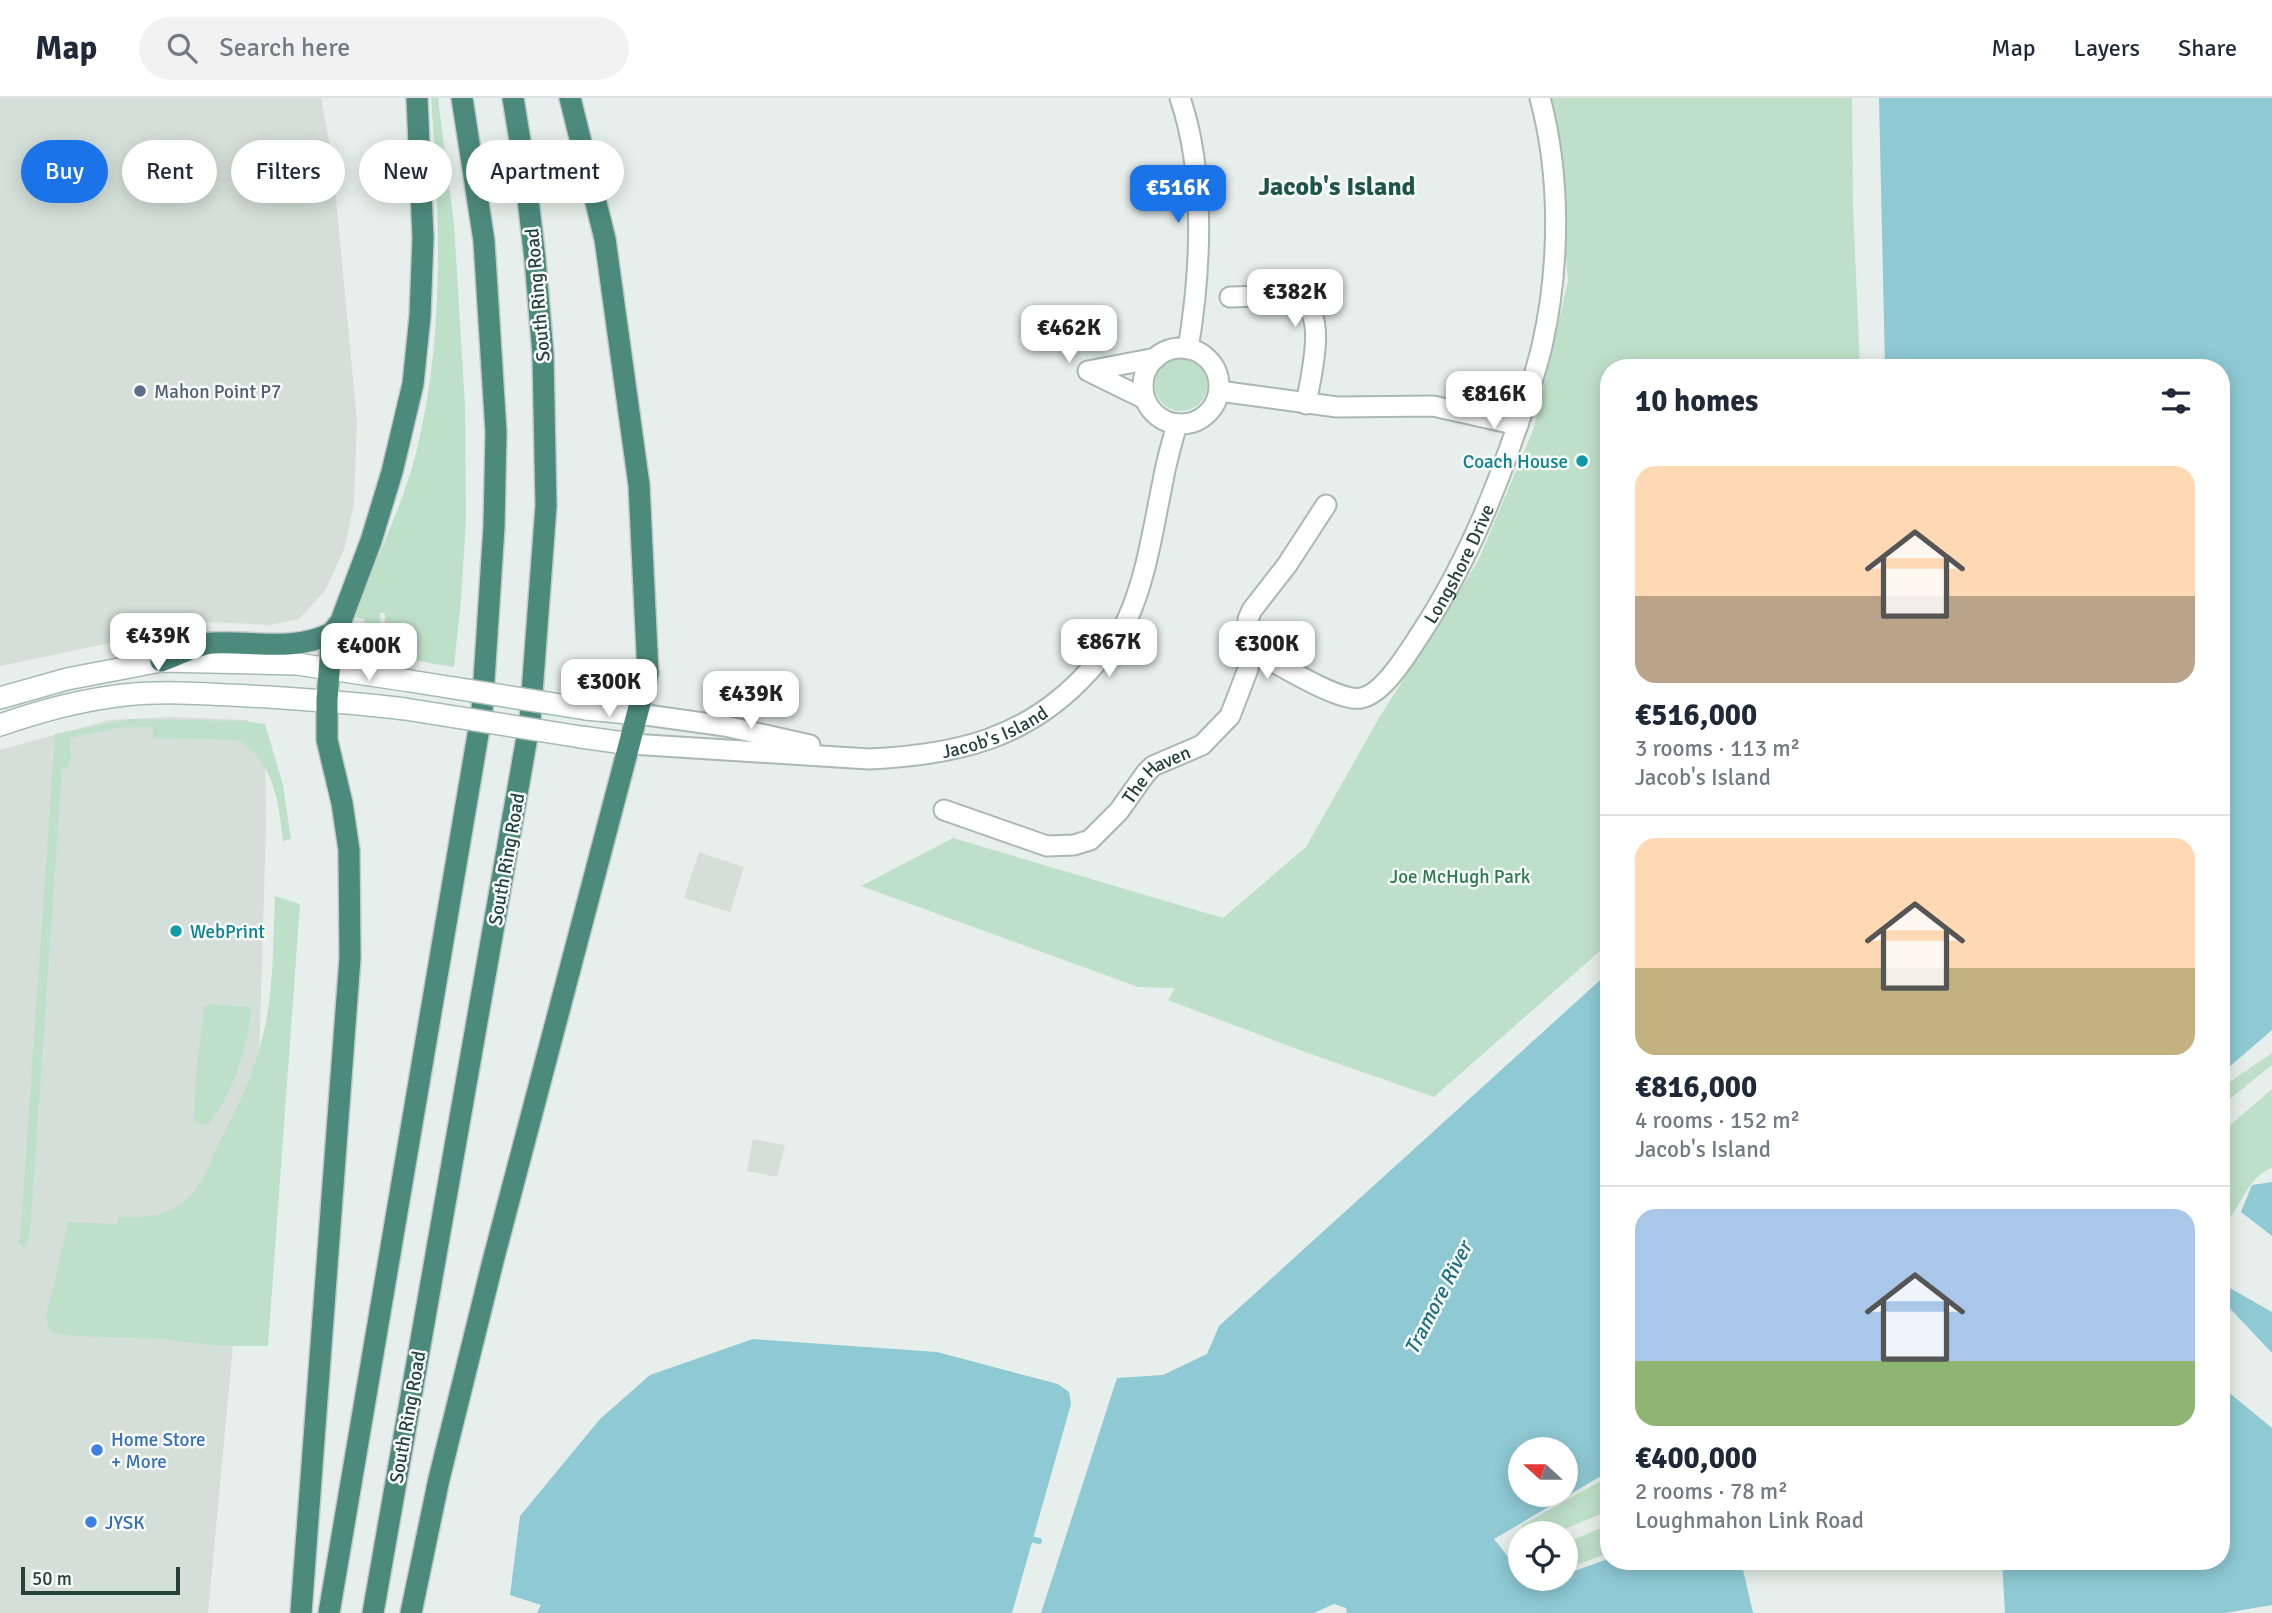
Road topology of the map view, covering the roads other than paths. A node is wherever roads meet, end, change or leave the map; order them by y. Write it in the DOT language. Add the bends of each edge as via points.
graph roads {
  1 [pos="417,98"];
  2 [pos="462,98"];
  3 [pos="513,98"];
  4 [pos="569,98"];
  5 [pos="1180,98"];
  6 [pos="1539,98"];
  7 [pos="1230,297"];
  8 [pos="1188,349"];
  9 [pos="1156,358"];
  10 [pos="1219,391"];
  11 [pos="1145,399"];
  12 [pos="1306,404"];
  13 [pos="1177,424"];
  14 [pos="1518,425"];
  15 [pos="1326,505"];
  16 [pos="332,633"];
  17 [pos="1250,649"];
  18 [pos="161,661"];
  19 [pos="329,668"];
  20 [pos="0,698"];
  21 [pos="327,700"];
  22 [pos="639,714"];
  23 [pos="0,725"];
  24 [pos="631,744"];
  25 [pos="869,759"];
  26 [pos="944,810"];
  27 [pos="439,1479"];
  28 [pos="301,1613"];
  29 [pos="329,1613"];
  30 [pos="373,1613"];
  31 [pos="399,1613"];
  32 [pos="411,1613"];
  1 -- 16 [label="highway" via="422,238 413,384 392,472 357,582"];
  2 -- 29 [label="highway" via="484,241 496,432 482,711"];
  3 -- 30 [label="highway, South Ring Road" via="531,218 543,355 546,506 530,720"];
  4 -- 22 [label="highway" via="605,239 639,485 648,673"];
  5 -- 8 [label="street" via="1192,146 1198,225 1198,280"];
  6 -- 14 [label="street, Longshore Drive" via="1554,187 1553,269 1542,346"];
  7 -- 12 [label="street" via="1292,298 1310,309 1316,333"];
  8 -- 9 [label="street"];
  8 -- 10 [label="street" via="1208,360"];
  9 -- 11 [label="street" via="1144,377"];
  9 -- 11 [label="street" via="1088,371"];
  10 -- 12 [label="street"];
  10 -- 13 [label="street" via="1210,411 1191,423"];
  11 -- 13 [label="street" via="1159,417"];
  12 -- 14 [label="street" via="1353,408 1433,405"];
  13 -- 25 [label="street, Jacob's Island" via="1138,591 1117,636 1080,681 1037,716 985,741 927,755"];
  14 -- 17 [label="street, Longshore Drive" via="1459,570 1429,620 1374,692 1361,698 1334,693"];
  15 -- 17 [label="street, The Haven" via="1252,610 1247,629"];
  16 -- 18 [label="highway" via="295,645 210,643"];
  16 -- 19 [label="highway"];
  17 -- 26 [label="street, The Haven" via="1230,716 1202,745 1153,766 1090,840 1047,846"];
  18 -- 19 [label="main road"];
  18 -- 20 [label="main road" via="67,679"];
  19 -- 21 [label="highway"];
  19 -- 22 [label="main road, bridge"];
  21 -- 23 [label="main road" via="123,695 67,705"];
  21 -- 24 [label="main road, bridge"];
  21 -- 28 [label="highway" via="327,740 349,850 350,958"];
  22 -- 24 [label="highway"];
  22 -- 25 [label="street, Jacob's Island" via="725,726"];
  24 -- 25 [label="street, Jacob's Island"];
  24 -- 27 [label="highway"];
  27 -- 31 [label="highway"];
  27 -- 32 [label="highway"];
}
